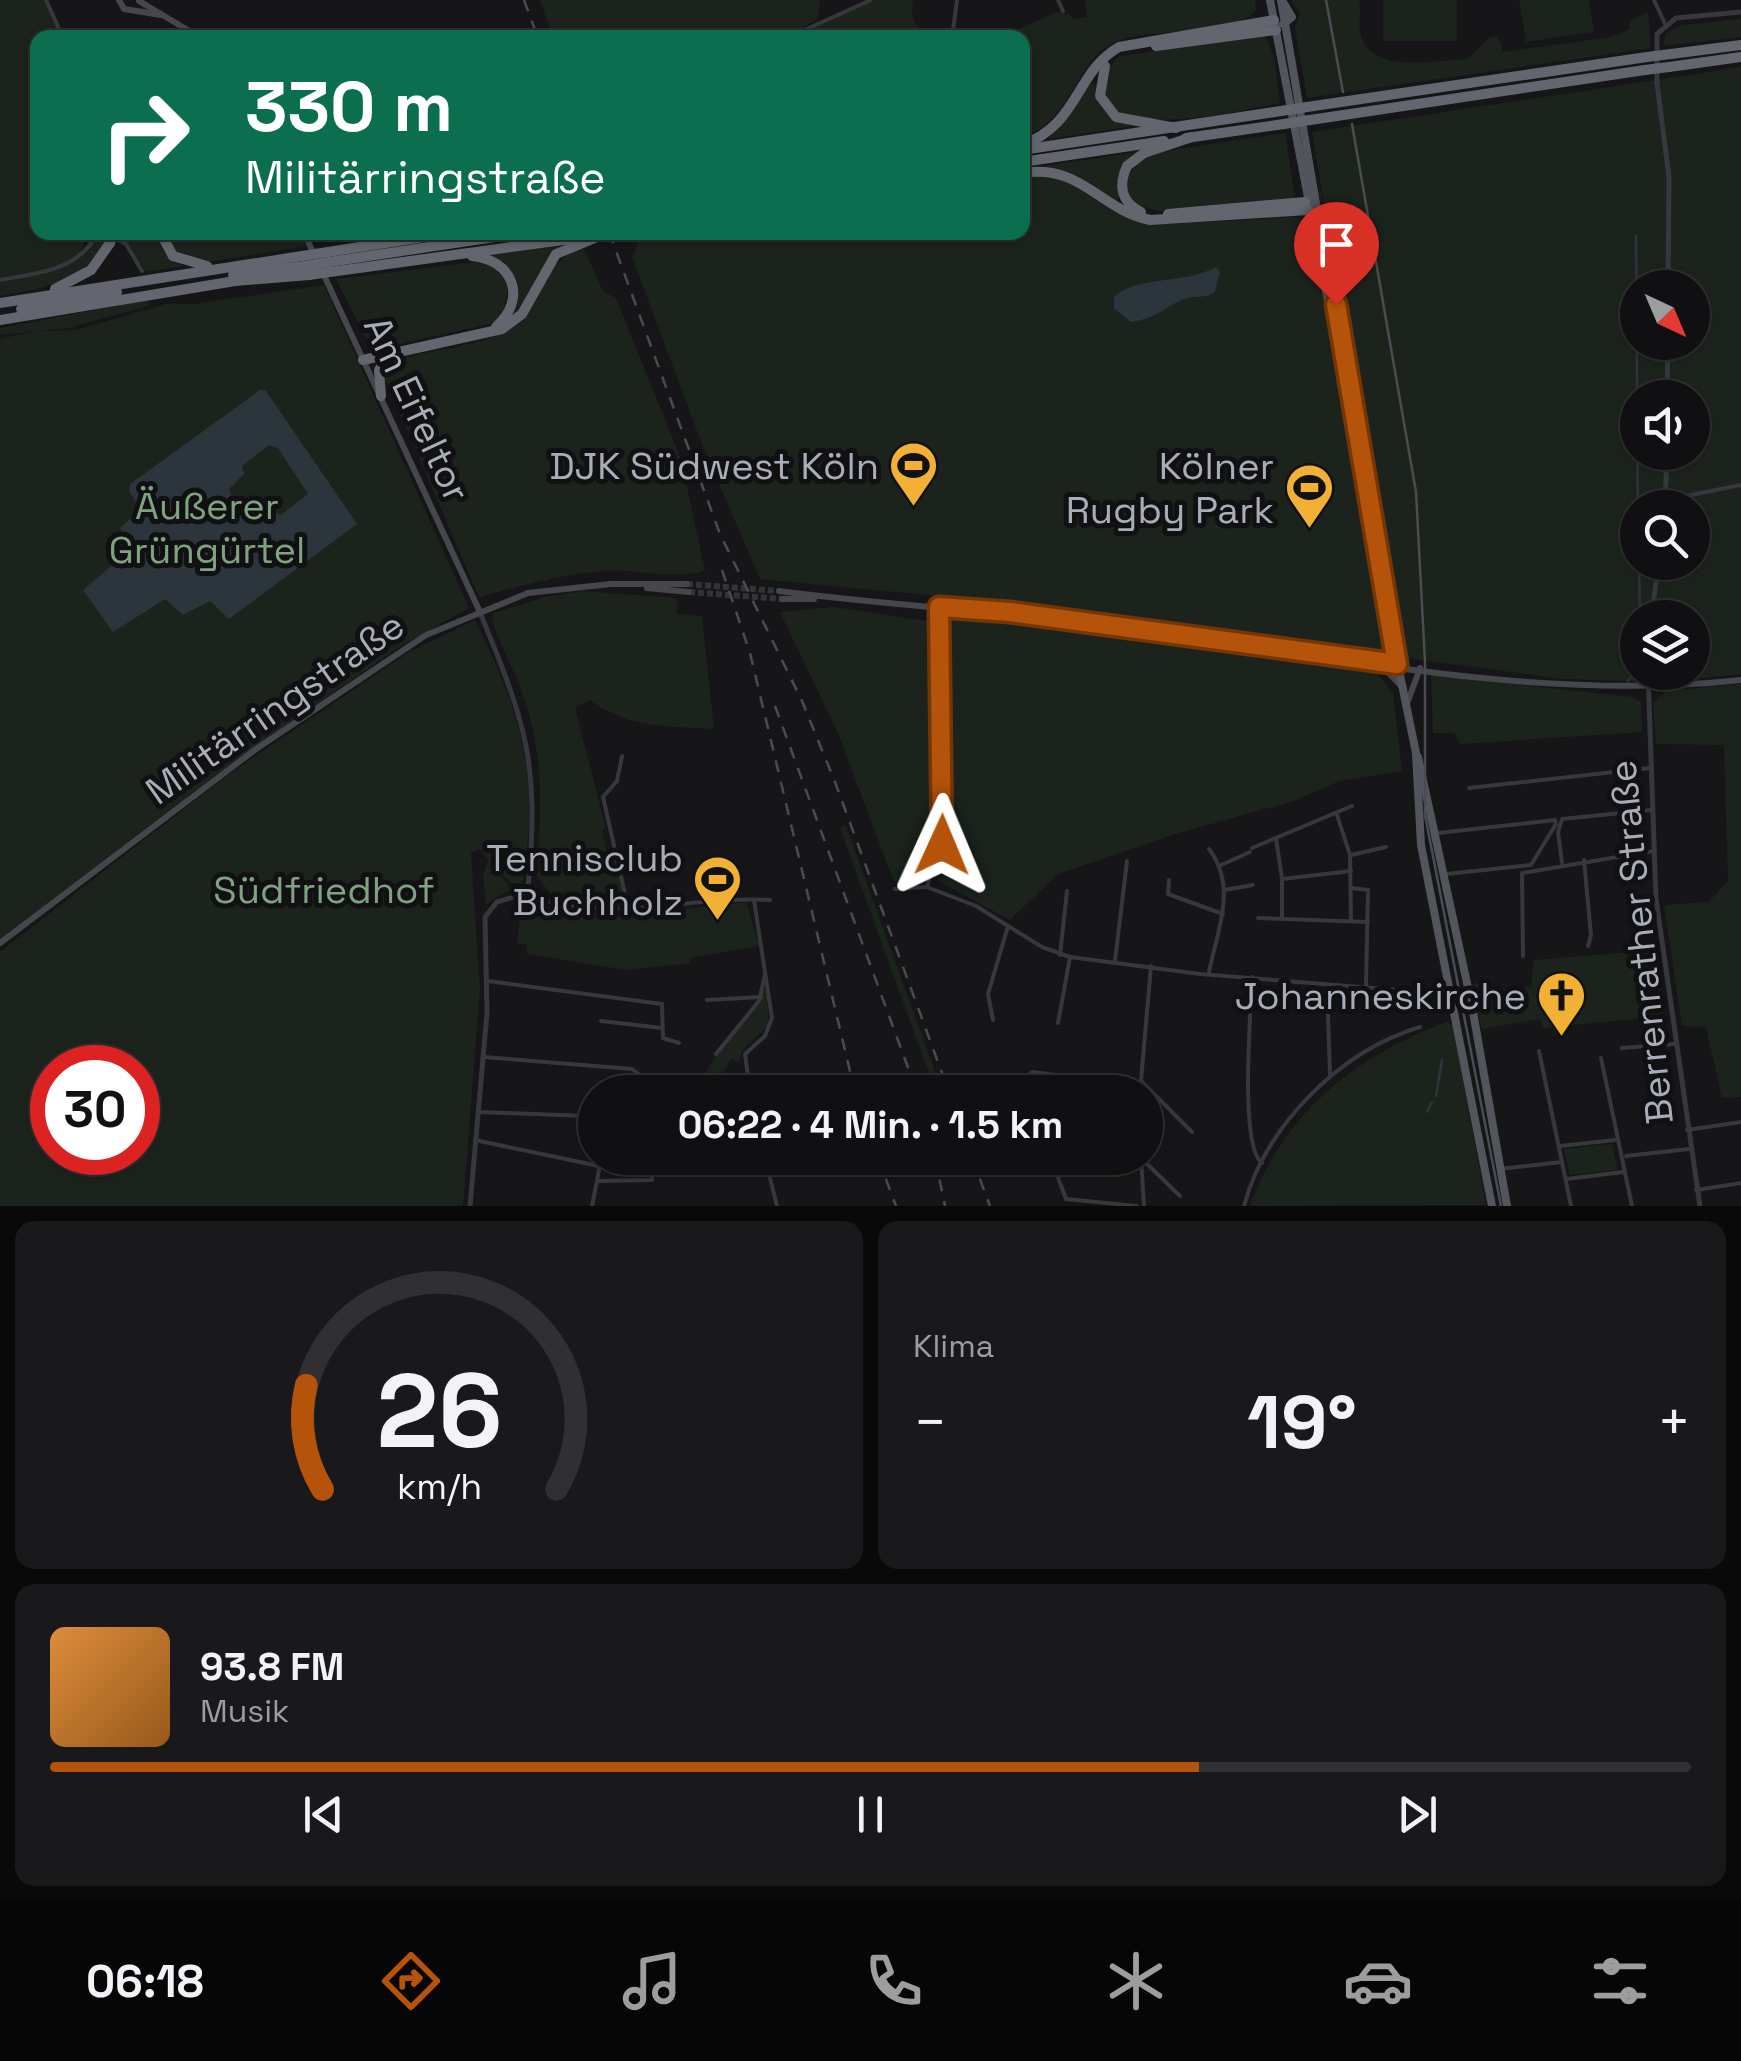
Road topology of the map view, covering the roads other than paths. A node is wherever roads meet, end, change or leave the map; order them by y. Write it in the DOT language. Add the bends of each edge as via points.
graph roads {
  1 [pos="46,0"];
  2 [pos="118,0"];
  3 [pos="870,0"];
  4 [pos="957,0"];
  5 [pos="1058,0"];
  6 [pos="1281,0"];
  7 [pos="1654,0"];
  8 [pos="137,3"];
  9 [pos="1063,11"];
  10 [pos="1741,12"];
  11 [pos="1276,18"];
  12 [pos="1664,24"];
  13 [pos="59,30"];
  14 [pos="189,30"];
  15 [pos="804,30"];
  16 [pos="953,30"];
  17 [pos="1741,44"];
  18 [pos="1741,57"];
  19 [pos="1176,128"];
  20 [pos="1192,137"];
  21 [pos="1030,142"];
  22 [pos="1030,146"];
  23 [pos="1030,161"];
  24 [pos="1030,172"];
  25 [pos="1311,204"];
  26 [pos="95,240"];
  27 [pos="111,240"];
  28 [pos="117,240"];
  29 [pos="163,240"];
  30 [pos="308,240"];
  31 [pos="422,240"];
  32 [pos="475,240"];
  33 [pos="564,240"];
  34 [pos="592,240"];
  35 [pos="456,255"];
  36 [pos="329,262"];
  37 [pos="305,265"];
  38 [pos="223,268"];
  39 [pos="1668,270"];
  40 [pos="142,271"];
  41 [pos="0,280"];
  42 [pos="40,295"];
  43 [pos="0,303"];
  44 [pos="0,316"];
  45 [pos="490,332"];
  46 [pos="399,351"];
  47 [pos="386,360"];
  48 [pos="365,364"];
  49 [pos="381,396"];
  50 [pos="1741,486"];
  51 [pos="1710,493"];
  52 [pos="1377,556"];
  53 [pos="688,588"];
  54 [pos="780,595"];
  55 [pos="939,607"];
  56 [pos="479,610"];
  57 [pos="1393,645"];
  58 [pos="1378,662"];
  59 [pos="1397,664"];
  60 [pos="1420,668"];
  61 [pos="1741,680"];
  62 [pos="1710,682"];
  63 [pos="1620,686"];
  64 [pos="1405,690"];
  65 [pos="1647,690"];
  66 [pos="1408,702"];
  67 [pos="1416,753"];
  68 [pos="622,756"];
  69 [pos="1650,768"];
  70 [pos="1469,788"];
  71 [pos="1352,806"];
  72 [pos="1651,810"];
  73 [pos="1337,815"];
  74 [pos="1435,834"];
  75 [pos="1276,838"];
  76 [pos="1421,844"];
  77 [pos="1386,847"];
  78 [pos="1210,849"];
  79 [pos="1438,850"];
  80 [pos="1653,851"];
  81 [pos="1350,855"];
  82 [pos="1584,860"];
  83 [pos="1126,861"];
  84 [pos="1562,863"];
  85 [pos="1219,866"];
  86 [pos="1352,871"];
  87 [pos="1442,875"];
  88 [pos="1282,879"];
  89 [pos="1169,880"];
  90 [pos="1253,885"];
  91 [pos="528,887"];
  92 [pos="928,887"];
  93 [pos="1351,888"];
  94 [pos="895,889"];
  95 [pos="1224,890"];
  96 [pos="1067,891"];
  97 [pos="520,895"];
  98 [pos="532,897"];
  99 [pos="754,899"];
  100 [pos="770,900"];
  101 [pos="629,912"];
  102 [pos="1223,914"];
  103 [pos="1258,918"];
  104 [pos="1282,919"];
  105 [pos="1351,920"];
  106 [pos="1368,922"];
  107 [pos="1008,926"];
  108 [pos="0,943"];
  109 [pos="1588,946"];
  110 [pos="1060,954"];
  111 [pos="1524,956"];
  112 [pos="1070,957"];
  113 [pos="1114,961"];
  114 [pos="1151,966"];
  115 [pos="1209,972"];
  116 [pos="766,975"];
  117 [pos="1252,976"];
  118 [pos="488,981"];
  119 [pos="1465,982"];
  120 [pos="1327,985"];
  121 [pos="1366,986"];
  122 [pos="1434,994"];
  123 [pos="1454,994"];
  124 [pos="761,997"];
  125 [pos="707,1000"];
  126 [pos="1472,1006"];
  127 [pos="1454,1008"];
  128 [pos="992,1020"];
  129 [pos="601,1021"];
  130 [pos="1058,1023"];
  131 [pos="1420,1027"];
  132 [pos="662,1028"];
  133 [pos="679,1043"];
  134 [pos="1674,1044"];
  135 [pos="1622,1048"];
  136 [pos="1539,1051"];
  137 [pos="716,1054"];
  138 [pos="484,1057"];
  139 [pos="1601,1058"];
  140 [pos="640,1075"];
  141 [pos="748,1075"];
  142 [pos="1142,1075"];
  143 [pos="1330,1076"];
  144 [pos="1163,1106"];
  145 [pos="478,1112"];
  146 [pos="578,1116"];
  147 [pos="1741,1122"];
  148 [pos="1687,1130"];
  149 [pos="1192,1132"];
  150 [pos="475,1140"];
  151 [pos="1615,1140"];
  152 [pos="1560,1146"];
  153 [pos="1689,1149"];
  154 [pos="1626,1156"];
  155 [pos="578,1161"];
  156 [pos="1562,1162"];
  157 [pos="1262,1163"];
  158 [pos="1500,1168"];
  159 [pos="1624,1172"];
  160 [pos="598,1175"];
  161 [pos="652,1175"];
  162 [pos="769,1175"];
  163 [pos="1058,1175"];
  164 [pos="1139,1175"];
  165 [pos="1158,1175"];
  166 [pos="1566,1179"];
  167 [pos="597,1181"];
  168 [pos="1741,1184"];
  169 [pos="1696,1190"];
  170 [pos="1180,1196"];
  171 [pos="470,1206"];
  172 [pos="592,1206"];
  173 [pos="777,1206"];
  174 [pos="1140,1206"];
  175 [pos="1244,1206"];
  176 [pos="1492,1206"];
  177 [pos="1506,1206"];
  178 [pos="1571,1206"];
  179 [pos="1632,1206"];
  180 [pos="1700,1206"];
  1 -- 13 [label="street"];
  2 -- 8 [label="main road" via="124,9"];
  3 -- 15 [label="street"];
  4 -- 16 [label="street"];
  5 -- 9 [label="street"];
  6 -- 11 [label="main road" via="1292,12"];
  7 -- 12 [label="street"];
  8 -- 14 [label="main road"];
  10 -- 12 [label="street"];
  11 -- 19 [label="highway" via="1110,60 1099,83 1106,107 1127,122"];
  11 -- 21 [label="highway" via="1119,48 1100,64 1060,124"];
  11 -- 25 [label="main road"];
  11 -- 25 [label="main road" via="1286,38"];
  12 -- 39 [label="street" via="1656,43 1669,178"];
  17 -- 19 [label="highway, bridge"];
  18 -- 20 [label="highway, bridge"];
  19 -- 22 [label="highway"];
  20 -- 23 [label="highway"];
  20 -- 25 [label="highway" via="1127,166 1121,187 1129,205 1159,215"];
  24 -- 25 [label="highway" via="1072,176 1122,210 1150,220"];
  25 -- 52 [label="main road"];
  25 -- 52 [label="main road" via="1320,217"];
  26 -- 41 [label="street" via="71,264"];
  27 -- 42 [label="highway" via="92,270"];
  28 -- 40 [label="street"];
  29 -- 38 [label="highway" via="179,260"];
  30 -- 48 [label="main road, Am Eifeltor"];
  31 -- 36 [label="highway"];
  32 -- 36 [label="highway"];
  33 -- 35 [label="highway"];
  34 -- 45 [label="highway" via="556,254 522,314"];
  35 -- 36 [label="highway"];
  35 -- 45 [label="highway" via="489,258 512,282 513,304"];
  36 -- 37 [label="highway, bridge"];
  37 -- 38 [label="highway"];
  37 -- 44 [label="highway"];
  37 -- 44 [label="highway"];
  38 -- 42 [label="highway"];
  42 -- 43 [label="highway"];
  45 -- 46 [label="highway"];
  46 -- 47 [label="highway"];
  46 -- 48 [label="highway"];
  47 -- 48 [label="highway"];
  47 -- 49 [label="highway"];
  48 -- 49 [label="main road, Am Eifeltor"];
  49 -- 56 [label="main road, Am Eifeltor"];
  50 -- 51 [label="street"];
  52 -- 57 [label="main road"];
  53 -- 56 [label="main road, Militärringstraße" via="611,584 528,593"];
  54 -- 55 [label="main road"];
  55 -- 58 [label="main road"];
  55 -- 92 [label="street" via="944,833"];
  56 -- 91 [label="street" via="528,740 534,808"];
  56 -- 108 [label="main road, Militärringstraße" via="417,642 256,749"];
  57 -- 58 [label="main road"];
  57 -- 59 [label="main road"];
  58 -- 59 [label="main road"];
  58 -- 64 [label="main road"];
  59 -- 60 [label="main road"];
  59 -- 64 [label="main road"];
  60 -- 63 [label="main road"];
  60 -- 66 [label="main road"];
  61 -- 62 [label="main road"];
  64 -- 66 [label="main road"];
  65 -- 69 [label="street, Berrenrather Straße"];
  66 -- 67 [label="main road"];
  67 -- 74 [label="main road"];
  67 -- 76 [label="main road"];
  68 -- 101 [label="street" via="617,781 603,798"];
  69 -- 70 [label="street"];
  69 -- 72 [label="street, Berrenrather Straße"];
  71 -- 73 [label="street"];
  72 -- 80 [label="street, Berrenrather Straße"];
  72 -- 84 [label="street" via="1562,819"];
  73 -- 75 [label="street"];
  73 -- 81 [label="street"];
  74 -- 79 [label="main road"];
  74 -- 87 [label="street" via="1555,820 1535,862"];
  75 -- 85 [label="street"];
  75 -- 88 [label="street"];
  76 -- 79 [label="main road" via="1429,838"];
  76 -- 123 [label="main road"];
  77 -- 81 [label="street"];
  78 -- 85 [label="street"];
  79 -- 87 [label="main road"];
  80 -- 82 [label="street"];
  80 -- 134 [label="street, Berrenrather Straße"];
  81 -- 86 [label="street"];
  82 -- 84 [label="street"];
  82 -- 109 [label="street"];
  83 -- 113 [label="street"];
  84 -- 111 [label="street" via="1522,873"];
  85 -- 95 [label="street"];
  86 -- 88 [label="street"];
  86 -- 93 [label="street"];
  87 -- 119 [label="main road"];
  88 -- 104 [label="street"];
  89 -- 102 [label="street" via="1168,894"];
  90 -- 95 [label="street"];
  91 -- 97 [label="street"];
  91 -- 98 [label="street"];
  92 -- 94 [label="street"];
  92 -- 107 [label="street"];
  93 -- 105 [label="street"];
  93 -- 106 [label="street" via="1368,890"];
  95 -- 102 [label="street"];
  96 -- 110 [label="street"];
  97 -- 98 [label="street" via="525,901"];
  97 -- 118 [label="street" via="497,902 485,917"];
  98 -- 101 [label="street"];
  99 -- 100 [label="street"];
  99 -- 101 [label="street"];
  99 -- 116 [label="street"];
  102 -- 115 [label="street"];
  103 -- 104 [label="street"];
  104 -- 105 [label="street"];
  105 -- 106 [label="street"];
  106 -- 121 [label="street"];
  107 -- 110 [label="street"];
  107 -- 128 [label="street" via="988,994"];
  110 -- 112 [label="street"];
  112 -- 113 [label="street"];
  112 -- 130 [label="street"];
  113 -- 114 [label="street"];
  114 -- 115 [label="street"];
  114 -- 142 [label="street"];
  115 -- 117 [label="street"];
  116 -- 124 [label="street"];
  116 -- 141 [label="street" via="772,1018 765,1036 745,1054"];
  117 -- 120 [label="street"];
  117 -- 157 [label="street" via="1249,1106 1252,1152"];
  118 -- 132 [label="street" via="662,1004"];
  118 -- 138 [label="street"];
  119 -- 123 [label="main road"];
  119 -- 126 [label="main road"];
  120 -- 121 [label="street"];
  120 -- 143 [label="street"];
  121 -- 122 [label="street"];
  122 -- 123 [label="street"];
  122 -- 127 [label="street"];
  123 -- 126 [label="main road"];
  123 -- 127 [label="main road"];
  124 -- 125 [label="street"];
  124 -- 137 [label="street"];
  126 -- 158 [label="main road"];
  127 -- 176 [label="main road"];
  129 -- 132 [label="street"];
  131 -- 143 [label="street"];
  132 -- 133 [label="street" via="667,1041"];
  134 -- 135 [label="street"];
  134 -- 148 [label="street, Berrenrather Straße"];
  136 -- 152 [label="street"];
  138 -- 140 [label="street" via="632,1069"];
  138 -- 145 [label="street"];
  139 -- 151 [label="street"];
  143 -- 157 [label="street"];
  144 -- 149 [label="street"];
  145 -- 146 [label="street"];
  145 -- 150 [label="street"];
  147 -- 148 [label="street"];
  148 -- 153 [label="street, Berrenrather Straße"];
  150 -- 155 [label="street"];
  150 -- 171 [label="street"];
  151 -- 152 [label="street"];
  151 -- 159 [label="street"];
  152 -- 156 [label="street"];
  153 -- 154 [label="street"];
  153 -- 169 [label="street, Berrenrather Straße"];
  156 -- 158 [label="street"];
  156 -- 166 [label="street"];
  157 -- 175 [label="street"];
  158 -- 177 [label="main road"];
  159 -- 166 [label="street"];
  159 -- 179 [label="street"];
  160 -- 167 [label="street"];
  161 -- 167 [label="street"];
  162 -- 173 [label="street"];
  163 -- 174 [label="street" via="1066,1199"];
  164 -- 174 [label="street"];
  165 -- 170 [label="street"];
  166 -- 178 [label="street"];
  167 -- 172 [label="street"];
  168 -- 169 [label="street"];
  169 -- 180 [label="street, Berrenrather Straße"];
}
